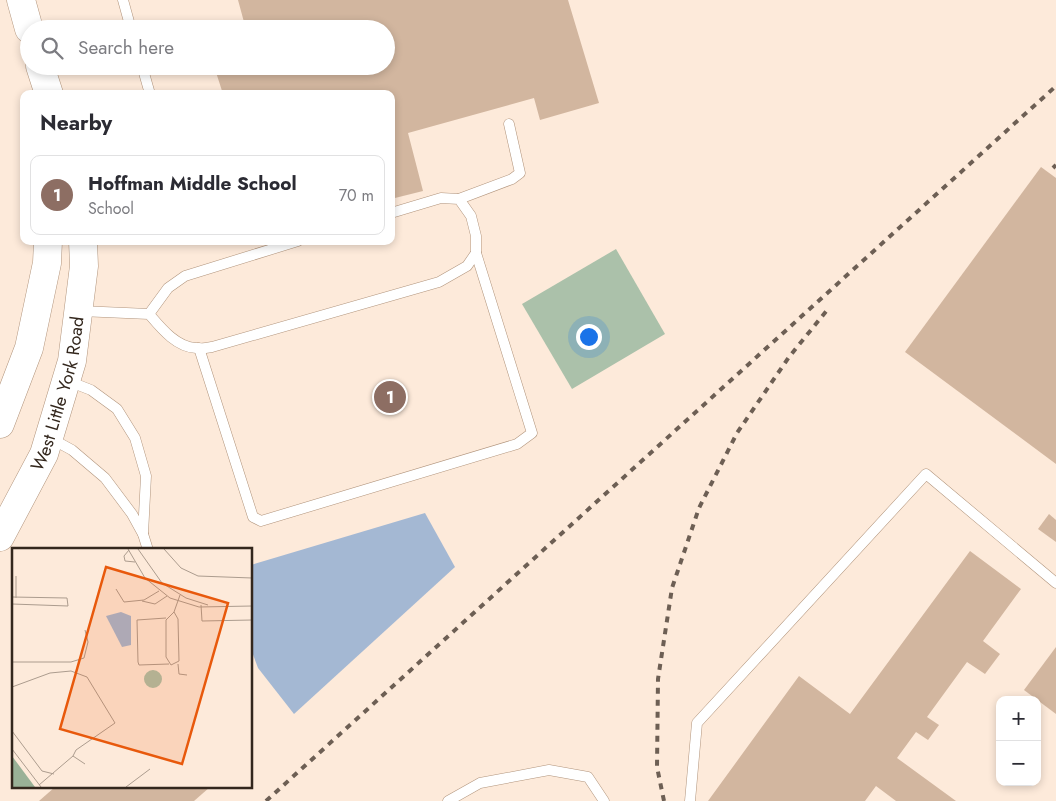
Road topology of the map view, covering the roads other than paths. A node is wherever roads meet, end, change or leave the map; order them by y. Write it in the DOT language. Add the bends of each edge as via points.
graph roads {
  1 [pos="21,0"];
  2 [pos="123,0"];
  3 [pos="27,20"];
  4 [pos="129,20"];
  5 [pos="43,75"];
  6 [pos="145,75"];
  7 [pos="47,90"];
  8 [pos="149,90"];
  9 [pos="509,124"];
  10 [pos="459,199"];
  11 [pos="395,212"];
  12 [pos="48,245"];
  13 [pos="83,245"];
  14 [pos="285,245"];
  15 [pos="476,253"];
  16 [pos="38,305"];
  17 [pos="79,311"];
  18 [pos="149,314"];
  19 [pos="199,348"];
  20 [pos="66,381"];
  21 [pos="0,424"];
  22 [pos="49,438"];
  23 [pos="143,534"];
  24 [pos="0,537"];
  25 [pos="147,548"];
  26 [pos="1056,582"];
  27 [pos="448,801"];
  28 [pos="604,801"];
  29 [pos="690,801"];
  1 -- 3 [label="street"];
  2 -- 4 [label="lane"];
  5 -- 7 [label="street"];
  6 -- 8 [label="lane"];
  9 -- 10 [label="lane" via="520,173"];
  10 -- 11 [label="lane" via="441,198"];
  10 -- 15 [label="lane" via="470,216 476,236"];
  12 -- 16 [label="street"];
  13 -- 17 [label="street, West Little York Road"];
  14 -- 18 [label="lane" via="185,276 168,288"];
  15 -- 19 [label="lane" via="467,266 439,282"];
  15 -- 19 [label="lane" via="532,433 517,444 261,521 252,517"];
  16 -- 17 [label="street"];
  16 -- 21 [label="street" via="29,348"];
  17 -- 18 [label="lane"];
  17 -- 20 [label="street, West Little York Road"];
  18 -- 19 [label="lane" via="179,343"];
  20 -- 22 [label="street, West Little York Road"];
  20 -- 23 [label="lane" via="91,390 117,409 135,438 146,476"];
  22 -- 23 [label="lane" via="72,450 105,478"];
  22 -- 24 [label="street, West Little York Road" via="44,454"];
  23 -- 25 [label="lane"];
  26 -- 29 [label="lane" via="926,474 697,723"];
  27 -- 28 [label="lane" via="480,783 549,770 588,776"];
}
